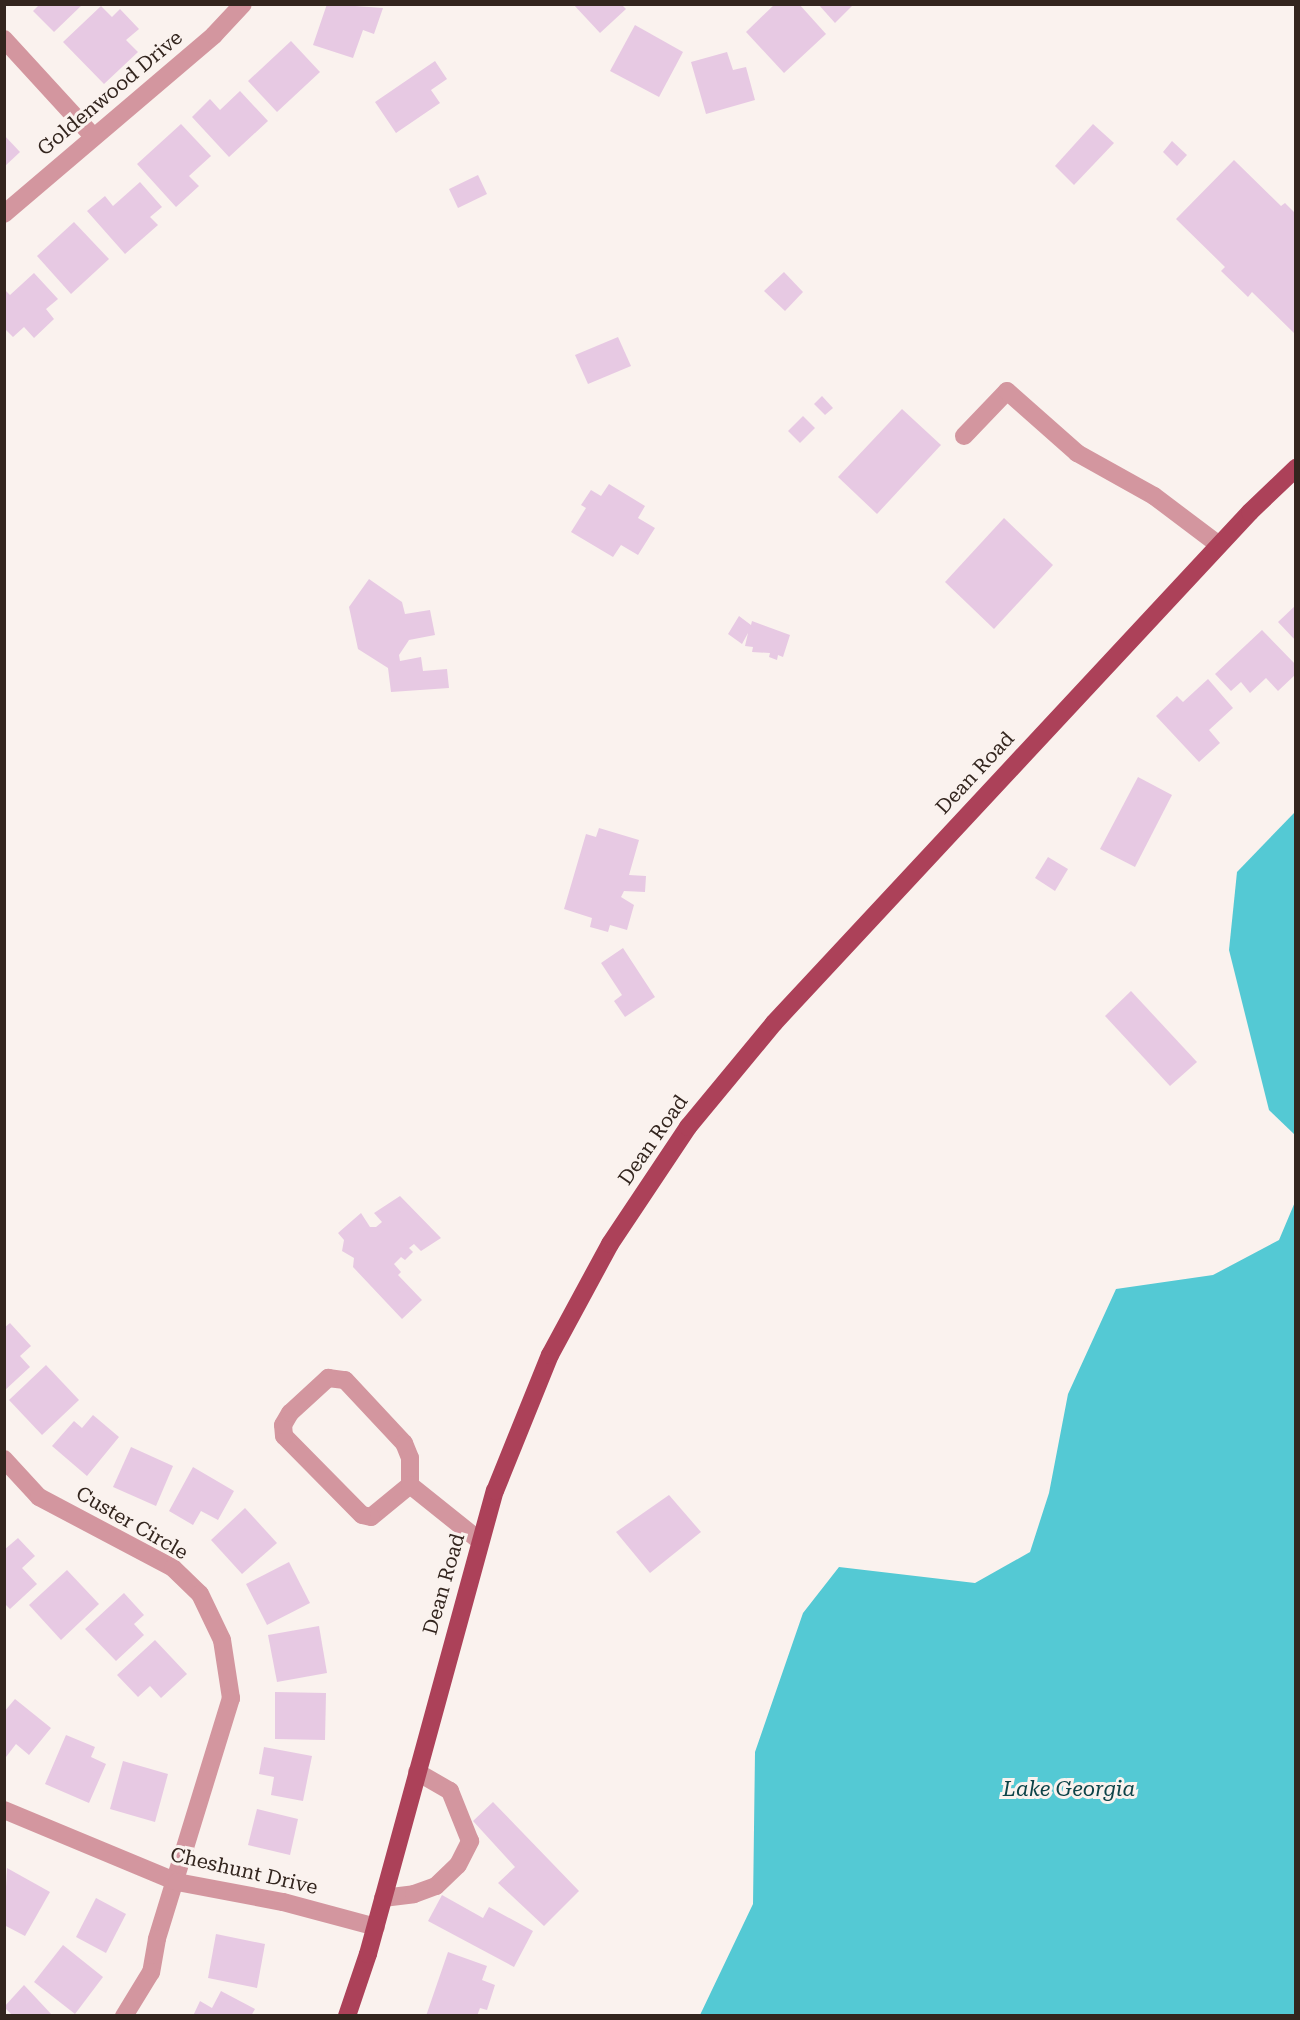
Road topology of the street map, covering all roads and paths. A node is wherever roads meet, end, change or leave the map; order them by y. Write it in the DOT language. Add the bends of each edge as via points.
graph roads {
  1 [pos="243,4"];
  2 [pos="4,39"];
  3 [pos="93,136"];
  4 [pos="4,214"];
  5 [pos="964,436"];
  6 [pos="1296,468"];
  7 [pos="1219,545"];
  8 [pos="4,1459"];
  9 [pos="410,1485"];
  10 [pos="480,1541"];
  11 [pos="417,1772"];
  12 [pos="4,1810"];
  13 [pos="177,1882"];
  14 [pos="383,1898"];
  15 [pos="376,1927"];
  16 [pos="124,2016"];
  17 [pos="347,2016"];
  1 -- 3 [label="street, Goldenwood Drive" via="214,35"];
  2 -- 3 [label="street"];
  3 -- 4 [label="street, Goldenwood Drive"];
  5 -- 7 [label="street" via="1007,392 1077,453 1154,496"];
  6 -- 7 [label="main road, Dean Road"];
  7 -- 10 [label="main road, Dean Road" via="781,1016 698,1113 642,1192 565,1326 519,1426"];
  8 -- 13 [label="street, Custer Circle" via="39,1497 173,1568 200,1594 222,1640 231,1698"];
  9 -- 9 [label="street" via="413,1472 404,1443 345,1380 328,1378 290,1413 283,1425 284,1436 362,1515 371,1517"];
  9 -- 10 [label="street"];
  10 -- 11 [label="main road, Dean Road"];
  11 -- 14 [label="main road, Dean Road"];
  11 -- 14 [label="street" via="450,1791 470,1841 458,1864 436,1886"];
  12 -- 13 [label="street, Cheshunt Drive"];
  13 -- 15 [label="street, Cheshunt Drive" via="283,1902"];
  13 -- 16 [label="street, Custer Circle" via="157,1939 151,1972"];
  14 -- 15 [label="main road, Dean Road"];
  15 -- 17 [label="main road, Dean Road"];
}
